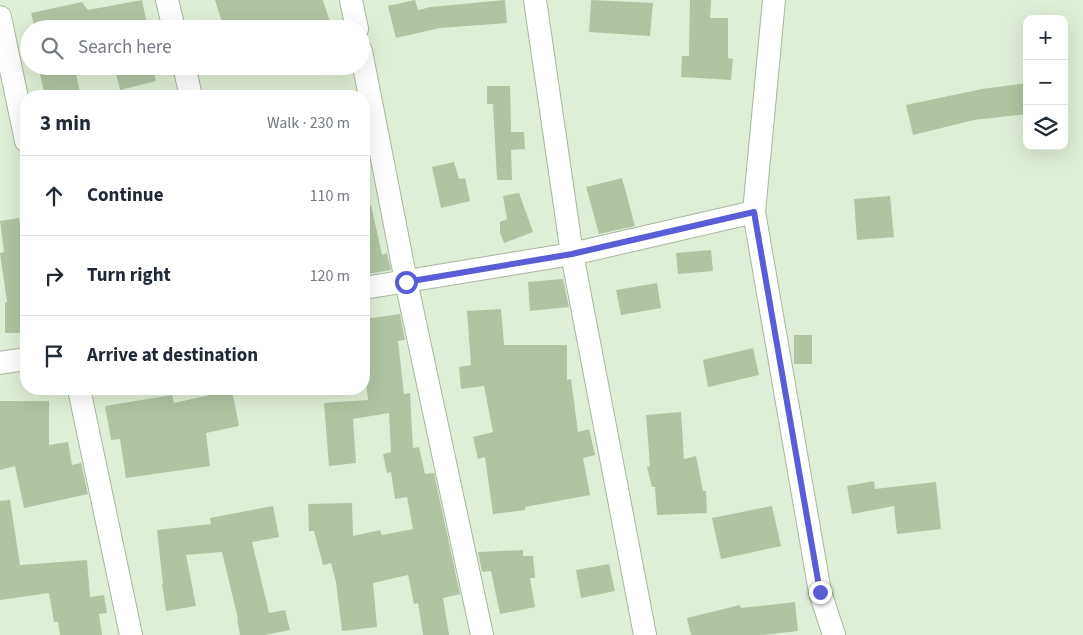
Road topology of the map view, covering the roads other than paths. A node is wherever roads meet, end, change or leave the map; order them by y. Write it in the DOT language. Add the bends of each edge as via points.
graph roads {
  1 [pos="167,0"];
  2 [pos="352,0"];
  3 [pos="535,0"];
  4 [pos="774,0"];
  5 [pos="0,17"];
  6 [pos="172,20"];
  7 [pos="355,20"];
  8 [pos="186,75"];
  9 [pos="366,75"];
  10 [pos="190,90"];
  11 [pos="369,90"];
  12 [pos="370,96"];
  13 [pos="20,112"];
  14 [pos="754,212"];
  15 [pos="572,254"];
  16 [pos="406,282"];
  17 [pos="370,287"];
  18 [pos="20,360"];
  19 [pos="0,362"];
  20 [pos="79,395"];
  21 [pos="131,635"];
  22 [pos="482,635"];
  23 [pos="645,635"];
  24 [pos="834,635"];
  1 -- 6 [label="street"];
  2 -- 7 [label="street"];
  3 -- 15 [label="street"];
  4 -- 14 [label="street"];
  5 -- 13 [label="street"];
  8 -- 10 [label="street"];
  9 -- 11 [label="street"];
  12 -- 16 [label="street"];
  14 -- 15 [label="street"];
  14 -- 24 [label="street" via="820,592"];
  15 -- 16 [label="street"];
  15 -- 23 [label="street"];
  16 -- 17 [label="street"];
  16 -- 22 [label="street"];
  18 -- 19 [label="street"];
  20 -- 21 [label="street"];
}
